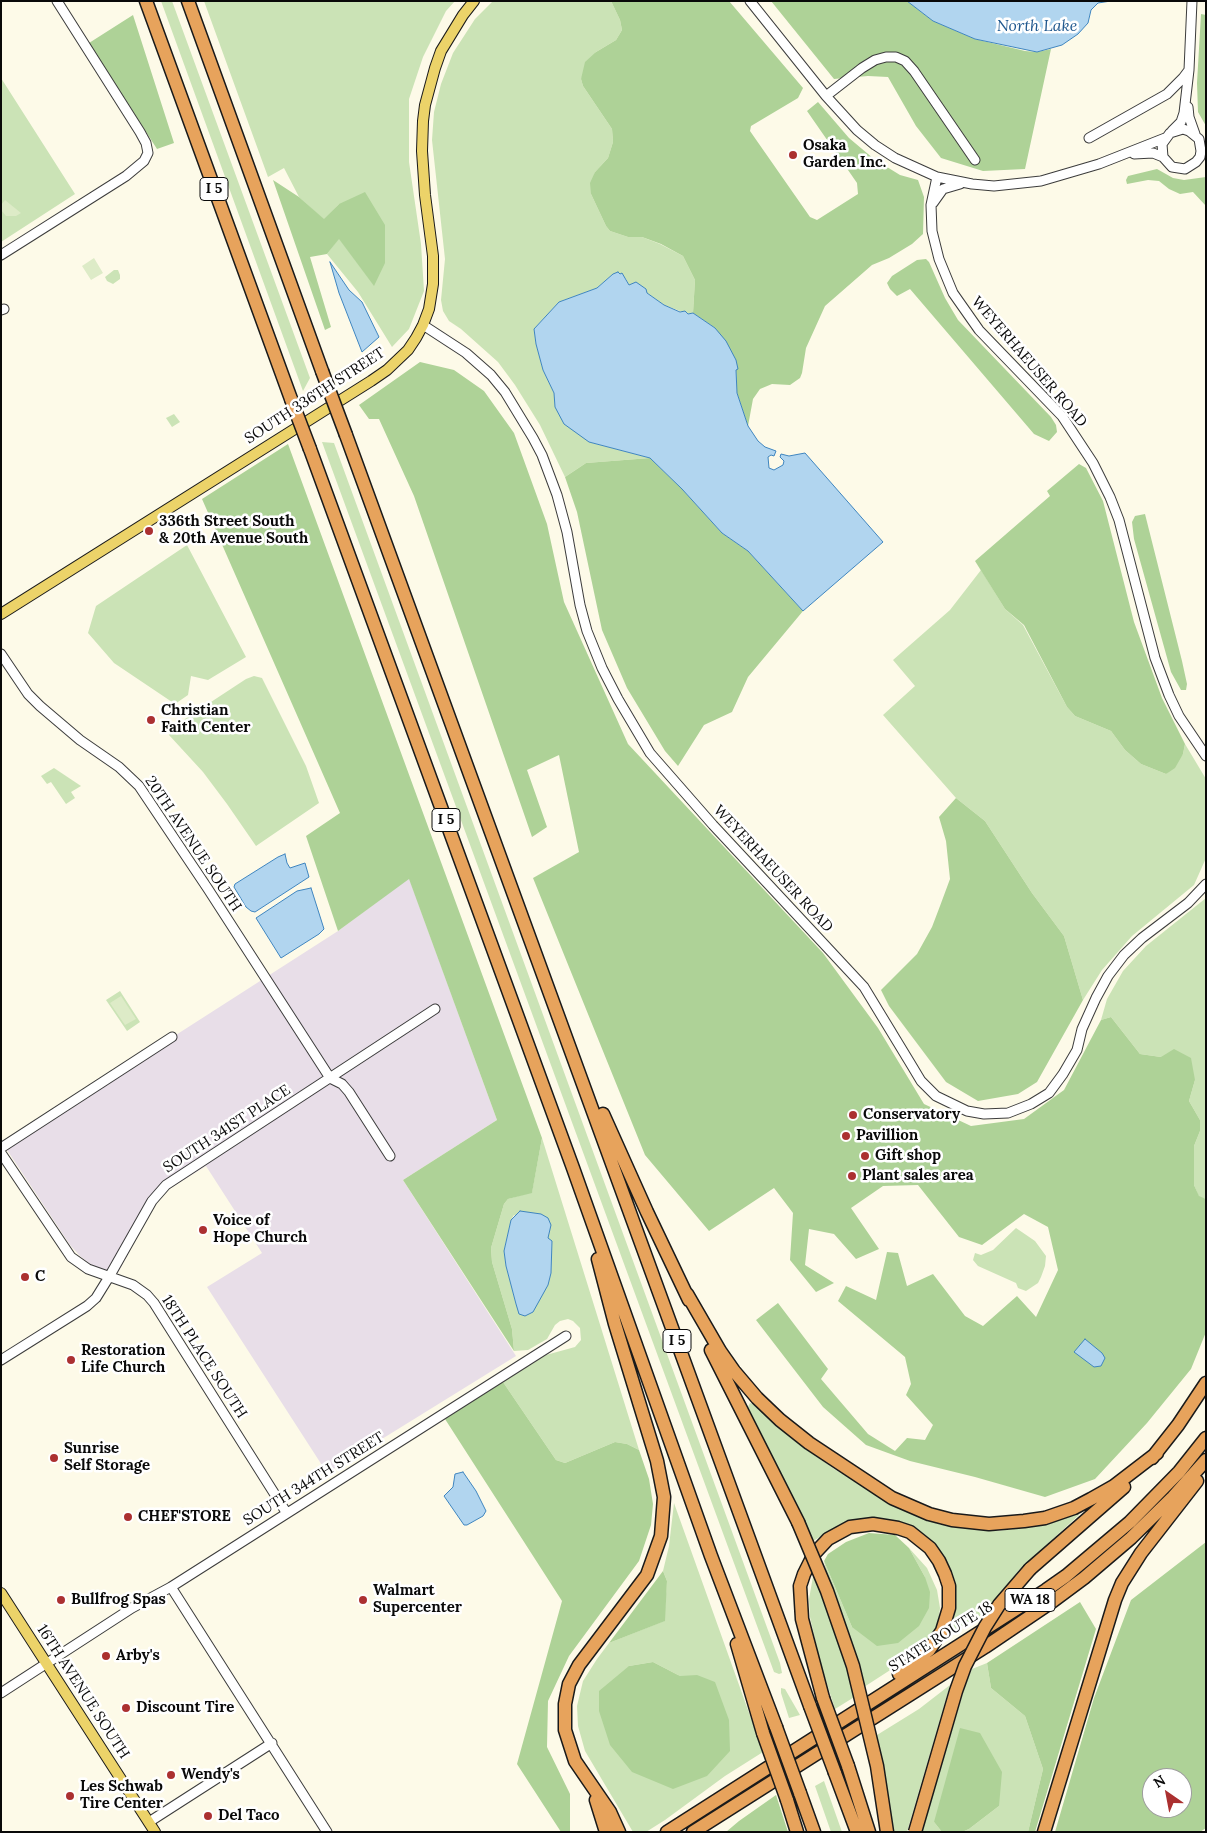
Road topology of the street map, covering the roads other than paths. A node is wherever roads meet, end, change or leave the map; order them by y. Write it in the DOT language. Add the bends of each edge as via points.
graph roads {
  1 [pos="57,1"];
  2 [pos="146,1"];
  3 [pos="188,1"];
  4 [pos="474,1"];
  5 [pos="750,1"];
  6 [pos="1192,1"];
  7 [pos="1189,70"];
  8 [pos="1187,89"];
  9 [pos="826,96"];
  10 [pos="1168,135"];
  11 [pos="1197,137"];
  12 [pos="1089,138"];
  13 [pos="1206,147"];
  14 [pos="1122,156"];
  15 [pos="1164,157"];
  16 [pos="975,160"];
  17 [pos="1206,163"];
  18 [pos="1192,166"];
  19 [pos="937,177"];
  20 [pos="967,183"];
  21 [pos="932,205"];
  22 [pos="1,255"];
  23 [pos="423,325"];
  24 [pos="1,614"];
  25 [pos="1,654"];
  26 [pos="1206,756"];
  27 [pos="1206,884"];
  28 [pos="435,1009"];
  29 [pos="557,1009"];
  30 [pos="172,1037"];
  31 [pos="330,1078"];
  32 [pos="1,1148"];
  33 [pos="1,1153"];
  34 [pos="390,1156"];
  35 [pos="573,1168"];
  36 [pos="109,1277"];
  37 [pos="687,1294"];
  38 [pos="566,1336"];
  39 [pos="1,1360"];
  40 [pos="1206,1383"];
  41 [pos="1206,1438"];
  42 [pos="1157,1453"];
  43 [pos="1206,1460"];
  44 [pos="1206,1470"];
  45 [pos="286,1512"];
  46 [pos="711,1556"];
  47 [pos="171,1586"];
  48 [pos="1,1593"];
  49 [pos="47,1664"];
  50 [pos="1,1694"];
  51 [pos="827,1728"];
  52 [pos="272,1743"];
  53 [pos="590,1783"];
  54 [pos="766,1785"];
  55 [pos="149,1822"];
  56 [pos="155,1832"];
  57 [pos="327,1832"];
  58 [pos="606,1832"];
  59 [pos="619,1832"];
  60 [pos="667,1832"];
  61 [pos="693,1832"];
  62 [pos="707,1832"];
  63 [pos="797,1832"];
  64 [pos="814,1832"];
  65 [pos="857,1832"];
  66 [pos="869,1832"];
  67 [pos="887,1832"];
  68 [pos="915,1832"];
  69 [pos="1044,1832"];
  1 -- 22 [label="street" via="140,132 148,153 144,162 126,176"];
  2 -- 35 [label="highway, I 5, bridge"];
  3 -- 29 [label="highway, I 5, bridge"];
  4 -- 23 [label="main road, SOUTH 336TH STREET" via="441,51 425,105 423,167 434,274"];
  5 -- 9 [label="street"];
  6 -- 7 [label="street"];
  7 -- 8 [label="street"];
  7 -- 12 [label="street" via="1167,94"];
  8 -- 10 [label="street" via="1183,117"];
  8 -- 11 [label="street" via="1188,117"];
  9 -- 16 [label="street" via="875,60 896,57 914,71"];
  9 -- 19 [label="street" via="875,145"];
  10 -- 11 [label="street" via="1183,129"];
  10 -- 14 [label="street"];
  10 -- 15 [label="street" via="1162,151"];
  11 -- 13 [label="street"];
  11 -- 18 [label="street" via="1201,151"];
  14 -- 15 [label="street" via="1148,152"];
  14 -- 20 [label="street" via="1041,182 1010,185"];
  15 -- 18 [label="street" via="1172,167"];
  17 -- 18 [label="street"];
  19 -- 20 [label="street"];
  19 -- 21 [label="street, WEYERHAEUSER ROAD"];
  20 -- 21 [label="street" via="943,189"];
  21 -- 26 [label="street, WEYERHAEUSER ROAD" via="935,245 953,294 979,330 1062,416 1093,463 1110,497 1156,658 1179,716"];
  23 -- 24 [label="main road, SOUTH 336TH STREET" via="408,350 388,370"];
  23 -- 27 [label="street, WEYERHAEUSER ROAD" via="466,353 491,375 505,392 542,455 567,532 587,631 602,668 650,754 864,987 921,1080 936,1096 967,1112 984,1114 1008,1113 1049,1092 1077,1050 1096,998 1108,976 1142,938 1188,903"];
  25 -- 31 [label="street, 20TH AVENUE SOUTH" via="40,706 120,767 139,786"];
  28 -- 31 [label="street, SOUTH 341ST PLACE"];
  29 -- 37 [label="highway"];
  29 -- 65 [label="highway, I 5, bridge"];
  30 -- 32 [label="street"];
  31 -- 34 [label="street" via="350,1092"];
  31 -- 36 [label="street, SOUTH 341ST PLACE" via="166,1185 152,1200"];
  33 -- 36 [label="street, 18TH PLACE SOUTH" via="68,1254 88,1269"];
  35 -- 46 [label="highway, I 5"];
  35 -- 53 [label="highway" via="615,1324 657,1461 664,1497 661,1536 646,1575 586,1654 567,1693 564,1717 567,1738 575,1761"];
  36 -- 39 [label="street, SOUTH 341ST PLACE" via="90,1303"];
  36 -- 45 [label="street, 18TH PLACE SOUTH" via="140,1289 154,1304"];
  37 -- 42 [label="highway" via="734,1371 780,1420 892,1498 928,1514 990,1524 1045,1518 1091,1500"];
  37 -- 67 [label="highway, bridge" via="709,1346 798,1522 827,1591 853,1666 877,1766"];
  38 -- 45 [label="street, SOUTH 344TH STREET"];
  40 -- 42 [label="highway"];
  41 -- 51 [label="highway, STATE ROUTE 18 / WA 18" via="1152,1500 1083,1563 1046,1590"];
  42 -- 68 [label="highway, bridge" via="1030,1569 999,1605 965,1666"];
  43 -- 54 [label="highway, STATE ROUTE 18 / WA 18" via="1132,1538 1053,1602"];
  44 -- 69 [label="highway" via="1141,1553 1122,1583"];
  45 -- 47 [label="street, SOUTH 344TH STREET"];
  46 -- 63 [label="highway, bridge"];
  46 -- 64 [label="highway, I 5, bridge"];
  47 -- 49 [label="street, SOUTH 344TH STREET"];
  47 -- 52 [label="street"];
  48 -- 49 [label="main road, 16TH AVENUE SOUTH"];
  49 -- 50 [label="street, SOUTH 344TH STREET"];
  49 -- 55 [label="main road, 16TH AVENUE SOUTH"];
  51 -- 60 [label="highway, STATE ROUTE 18 / WA 18"];
  51 -- 66 [label="highway, bridge" via="853,1706 920,1658 942,1630 949,1608 949,1586 930,1548 910,1532 873,1524 850,1528 828,1539 814,1554 800,1586 801,1611 823,1698 848,1766"];
  52 -- 55 [label="street"];
  52 -- 57 [label="street"];
  53 -- 58 [label="highway"];
  53 -- 59 [label="highway"];
  54 -- 61 [label="highway, STATE ROUTE 18 / WA 18"];
  54 -- 62 [label="highway"];
  55 -- 56 [label="main road, 16TH AVENUE SOUTH"];
}
